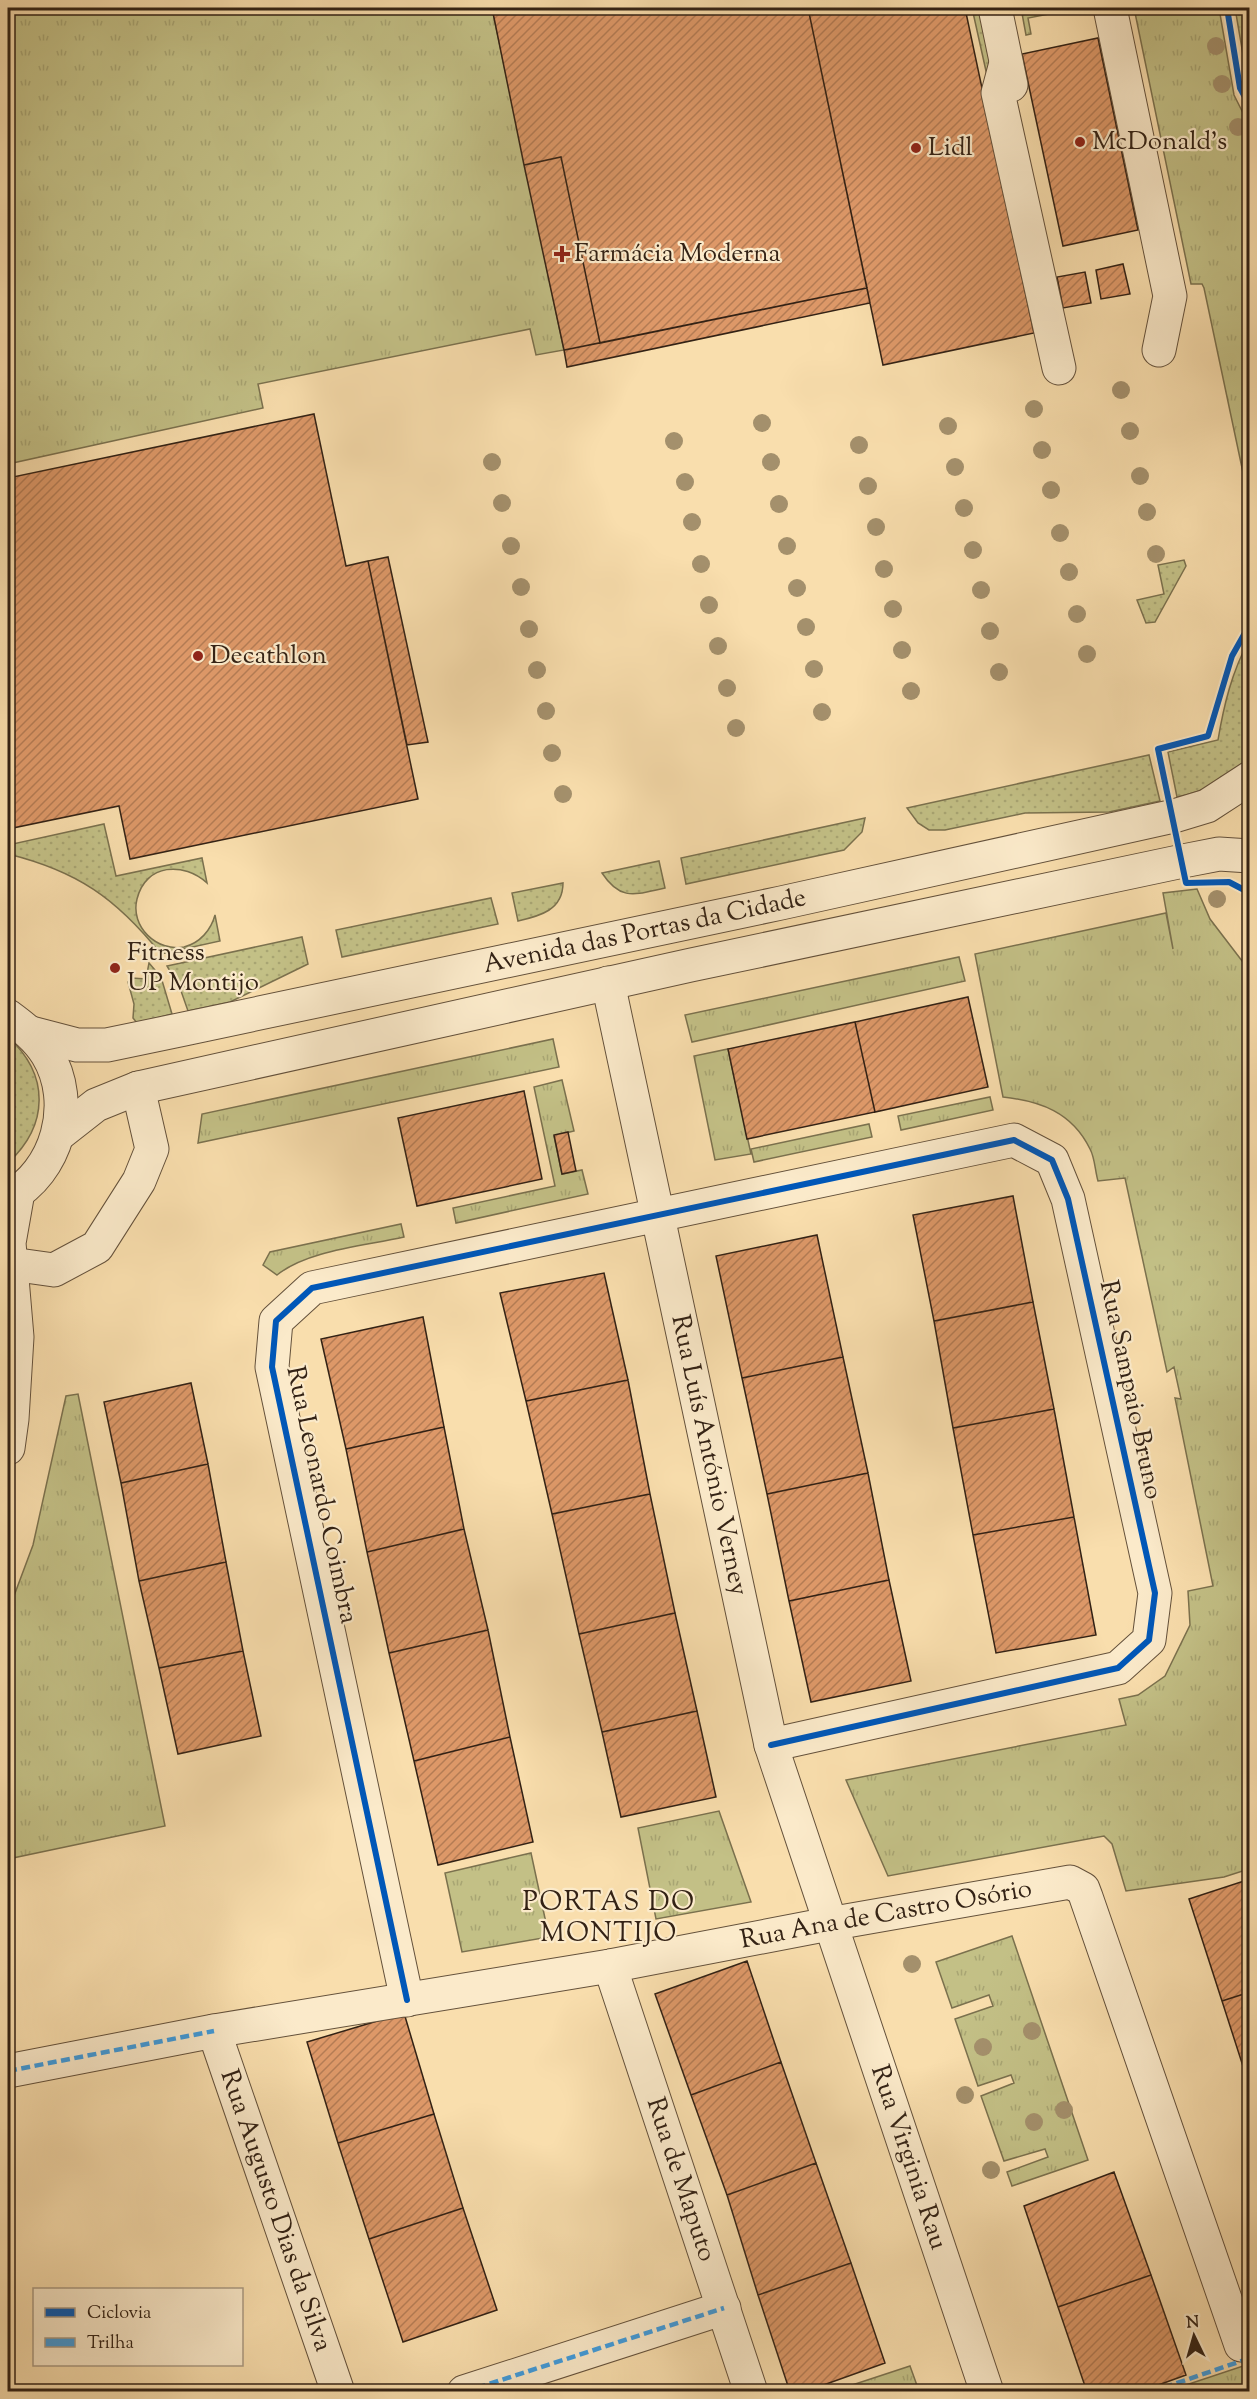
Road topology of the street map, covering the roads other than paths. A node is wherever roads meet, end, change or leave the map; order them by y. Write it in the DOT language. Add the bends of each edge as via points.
graph roads {
  1 [pos="995,8"];
  2 [pos="1110,8"];
  3 [pos="1159,350"];
  4 [pos="1059,368"];
  5 [pos="1250,778"];
  6 [pos="1250,856"];
  7 [pos="608,983"];
  8 [pos="19,1025"];
  9 [pos="138,1088"];
  10 [pos="59,1134"];
  11 [pos="13,1195"];
  12 [pos="658,1216"];
  13 [pos="11,1264"];
  14 [pos="8,1448"];
  15 [pos="771,1745"];
  16 [pos="829,1923"];
  17 [pos="610,1966"];
  18 [pos="407,2000"];
  19 [pos="214,2031"];
  20 [pos="8,2071"];
  21 [pos="724,2307"];
  22 [pos="1241,2345"];
  23 [pos="338,2391"];
  24 [pos="464,2391"];
  25 [pos="752,2391"];
  26 [pos="987,2391"];
  1 -- 4 [label="street" via="1038,207 1028,229"];
  2 -- 3 [label="street" via="1170,296"];
  5 -- 8 [label="street, Avenida das Portas da Cidade" via="1207,806 1174,816 107,1045 77,1045"];
  6 -- 7 [label="street, Avenida das Portas da Cidade" via="1219,854 1183,861"];
  7 -- 9 [label="street, Avenida das Portas da Cidade"];
  7 -- 12 [label="street, Rua Luís António Verney"];
  8 -- 10 [label="street" via="48,1055 58,1080 62,1107"];
  9 -- 10 [label="street, Avenida das Portas da Cidade" via="96,1105"];
  9 -- 13 [label="street" via="152,1149 139,1181 97,1247 54,1270"];
  10 -- 11 [label="street" via="43,1167"];
  11 -- 13 [label="street"];
  12 -- 15 [label="street, Rua Luís António Verney"];
  12 -- 15 [label="street, Rua Sampaio Bruno" via="1014,1140 1052,1160 1068,1198 1155,1593 1149,1640 1118,1668"];
  12 -- 18 [label="street, Rua Leonardo Coimbra" via="312,1288 276,1321 272,1367"];
  13 -- 14 [label="street" via="17,1337"];
  15 -- 16 [label="street, Rua Luís António Verney"];
  16 -- 17 [label="street, Rua Ana de Castro Osório"];
  16 -- 22 [label="street, Rua Ana de Castro Osório" via="1062,1882 1083,1889"];
  16 -- 26 [label="street, Rua Virginia Rau"];
  17 -- 18 [label="street, Rua Ana de Castro Osório"];
  17 -- 21 [label="street, Rua de Maputo"];
  18 -- 19 [label="street, Rua Ana de Castro Osório"];
  19 -- 20 [label="street, Rua Ana de Castro Osório"];
  19 -- 23 [label="street, Rua Augusto Dias da Silva"];
  21 -- 24 [label="street"];
  21 -- 25 [label="street, Rua de Maputo"];
}
